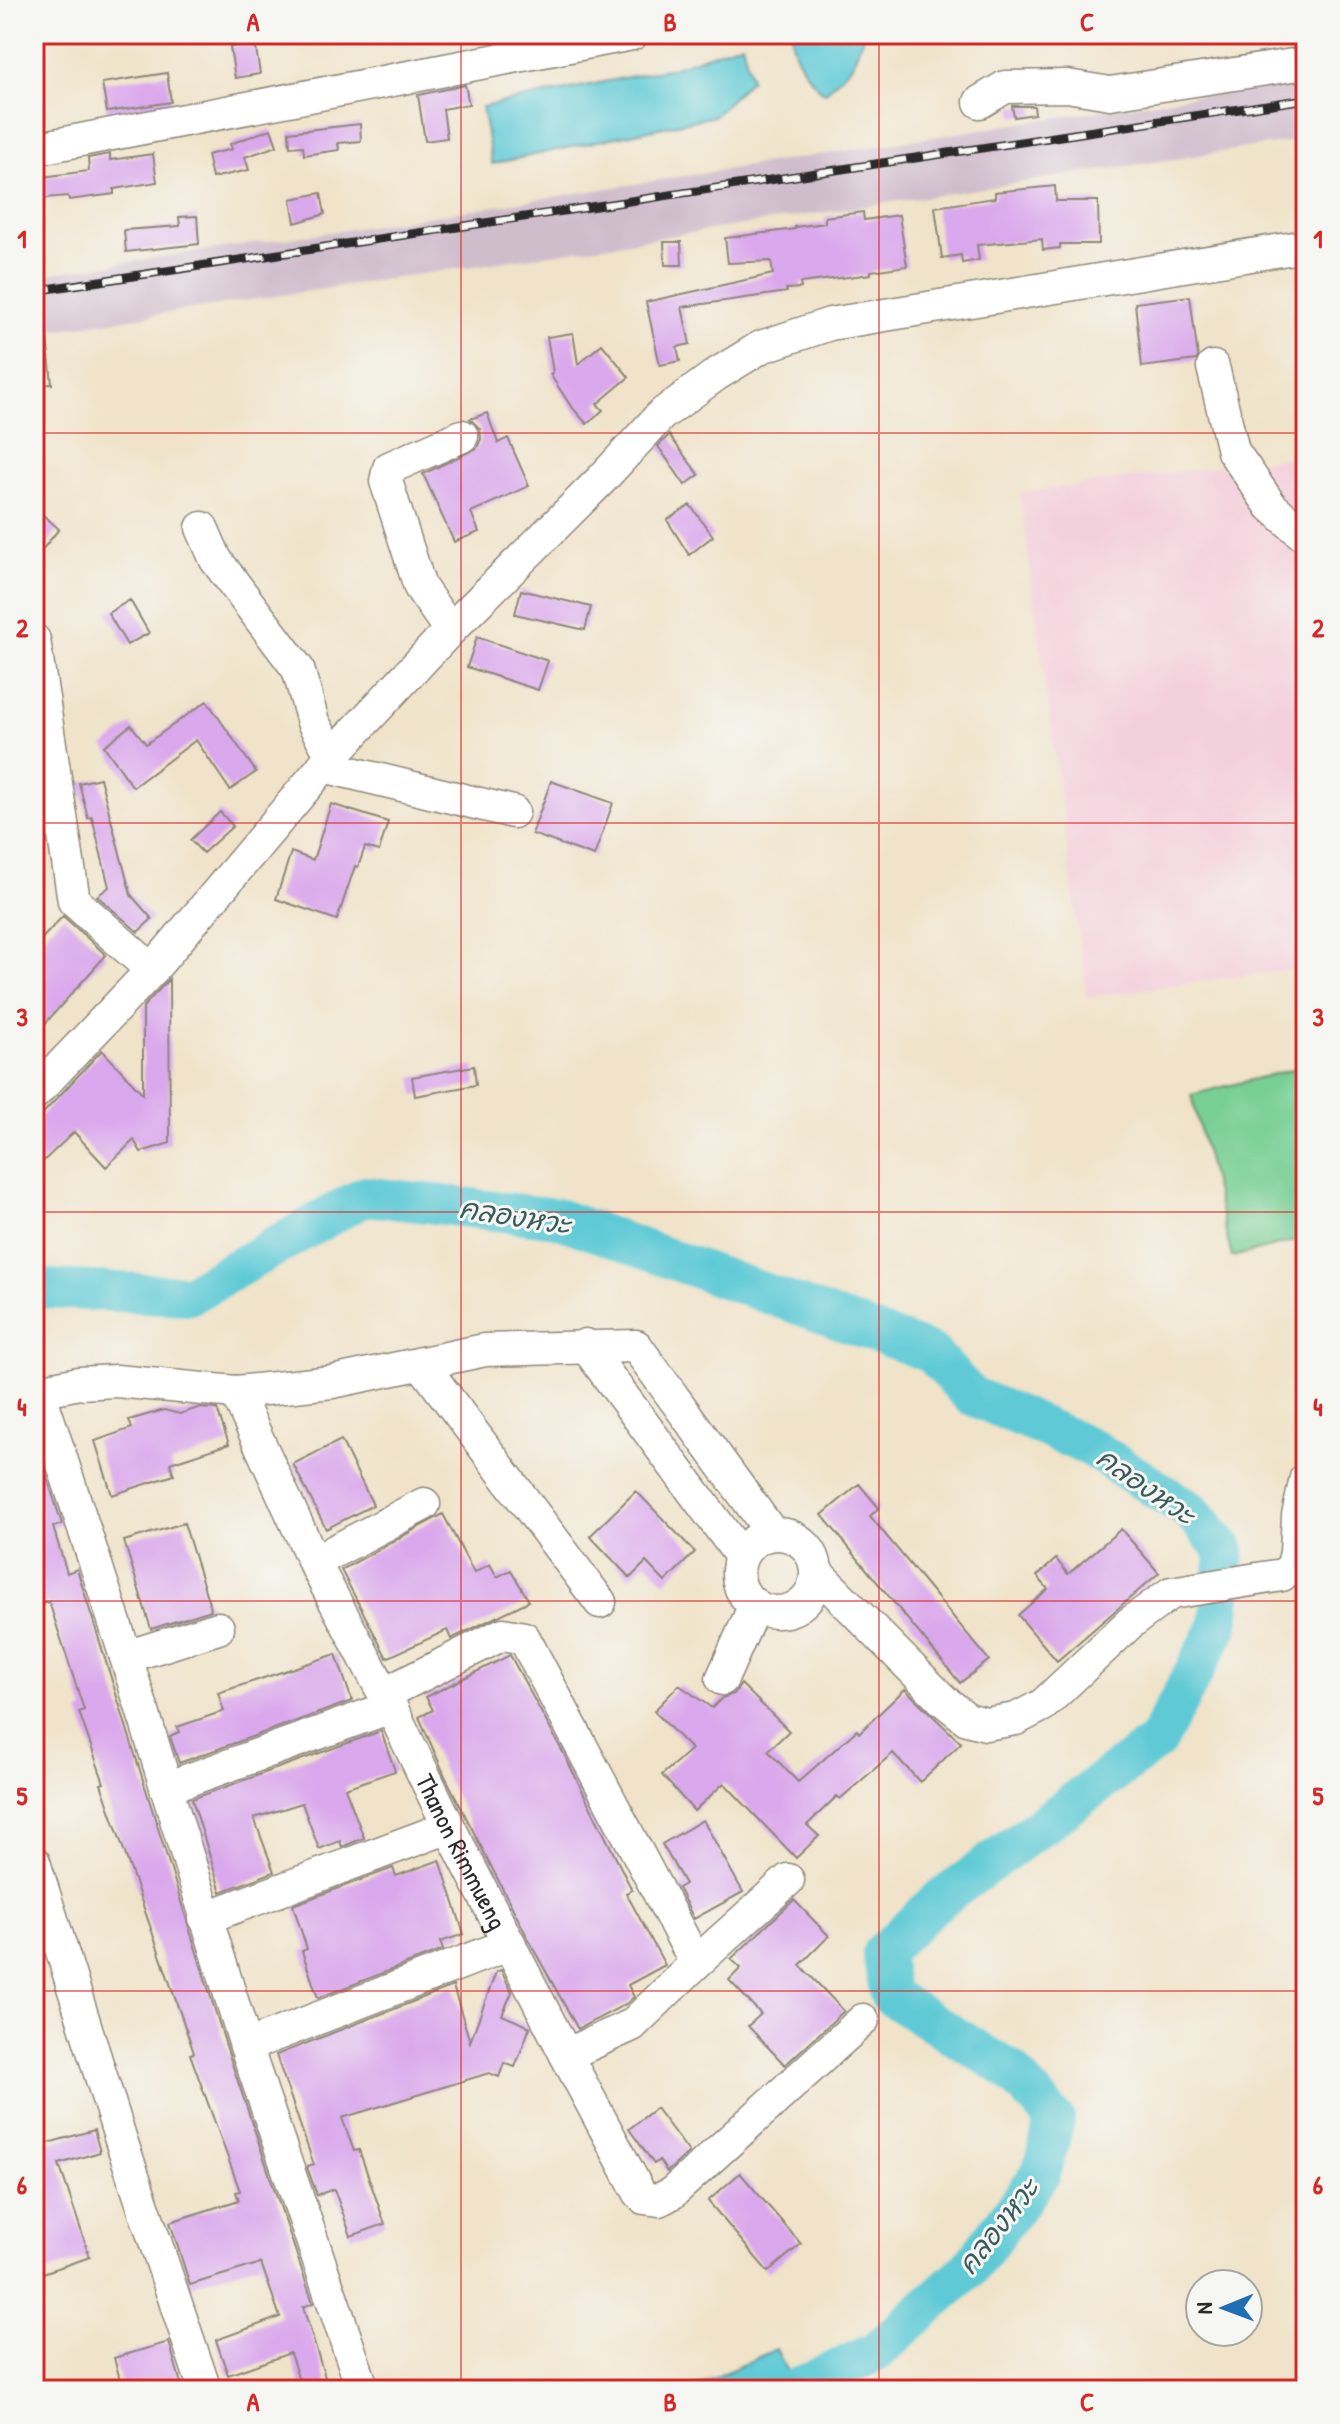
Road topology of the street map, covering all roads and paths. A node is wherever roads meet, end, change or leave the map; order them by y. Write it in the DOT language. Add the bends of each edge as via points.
graph roads {
  1 [pos="632,34"];
  2 [pos="1306,63"];
  3 [pos="980,102"];
  4 [pos="34,149"];
  5 [pos="1306,246"];
  6 [pos="1213,367"];
  7 [pos="462,436"];
  8 [pos="202,528"];
  9 [pos="1306,537"];
  10 [pos="450,630"];
  11 [pos="34,640"];
  12 [pos="328,761"];
  13 [pos="513,812"];
  14 [pos="152,970"];
  15 [pos="34,1094"];
  16 [pos="598,1347"];
  17 [pos="421,1363"];
  18 [pos="37,1392"];
  19 [pos="236,1392"];
  20 [pos="1306,1478"];
  21 [pos="424,1504"];
  22 [pos="772,1533"];
  23 [pos="741,1556"];
  24 [pos="314,1562"];
  25 [pos="817,1573"];
  26 [pos="600,1602"];
  27 [pos="755,1605"];
  28 [pos="218,1628"];
  29 [pos="126,1657"];
  30 [pos="722,1679"];
  31 [pos="387,1700"];
  32 [pos="166,1788"];
  33 [pos="449,1827"];
  34 [pos="34,1862"];
  35 [pos="788,1880"];
  36 [pos="205,1918"];
  37 [pos="510,1944"];
  38 [pos="696,1963"];
  39 [pos="863,2020"];
  40 [pos="246,2046"];
  41 [pos="566,2055"];
  42 [pos="205,2390"];
  43 [pos="363,2390"];
  1 -- 4 [label="street"];
  2 -- 3 [label="street" via="1110,93 1067,86 1005,87"];
  5 -- 10 [label="street" via="830,324 761,347 661,415"];
  6 -- 9 [label="street" via="1233,451 1271,506"];
  7 -- 10 [label="street" via="389,468 386,481 420,587"];
  8 -- 12 [label="street" via="216,560 298,669"];
  10 -- 12 [label="street"];
  11 -- 14 [label="street" via="74,901"];
  12 -- 13 [label="street"];
  12 -- 14 [label="street"];
  14 -- 15 [label="street"];
  16 -- 17 [label="street" via="485,1350"];
  16 -- 22 [label="street" via="636,1346"];
  16 -- 23 [label="street"];
  17 -- 19 [label="street" via="332,1382"];
  17 -- 26 [label="street"];
  18 -- 19 [label="street" via="116,1381"];
  18 -- 29 [label="street"];
  19 -- 24 [label="street, Thanon Rimmueng"];
  20 -- 25 [label="street" via="1292,1568 1282,1575 1171,1593 1130,1623 1043,1705 1016,1719 986,1724 967,1719"];
  21 -- 24 [label="street"];
  22 -- 23 [label="street" via="749,1545"];
  22 -- 25 [label="street" via="798,1539 808,1548"];
  23 -- 27 [label="street" via="739,1583"];
  24 -- 31 [label="street, Thanon Rimmueng"];
  25 -- 27 [label="street" via="809,1596 790,1610 766,1611"];
  27 -- 30 [label="street"];
  28 -- 29 [label="street"];
  29 -- 32 [label="street"];
  31 -- 32 [label="street"];
  31 -- 33 [label="street, Thanon Rimmueng"];
  31 -- 38 [label="street" via="503,1634 524,1638"];
  32 -- 36 [label="street"];
  33 -- 36 [label="street"];
  33 -- 37 [label="street, Thanon Rimmueng"];
  34 -- 42 [label="street"];
  35 -- 38 [label="street"];
  36 -- 40 [label="street"];
  37 -- 40 [label="street"];
  37 -- 41 [label="street, Thanon Rimmueng"];
  38 -- 41 [label="street" via="632,2025"];
  39 -- 41 [label="street, Thanon Rimmueng" via="659,2200 639,2192"];
  40 -- 43 [label="street"];
}
